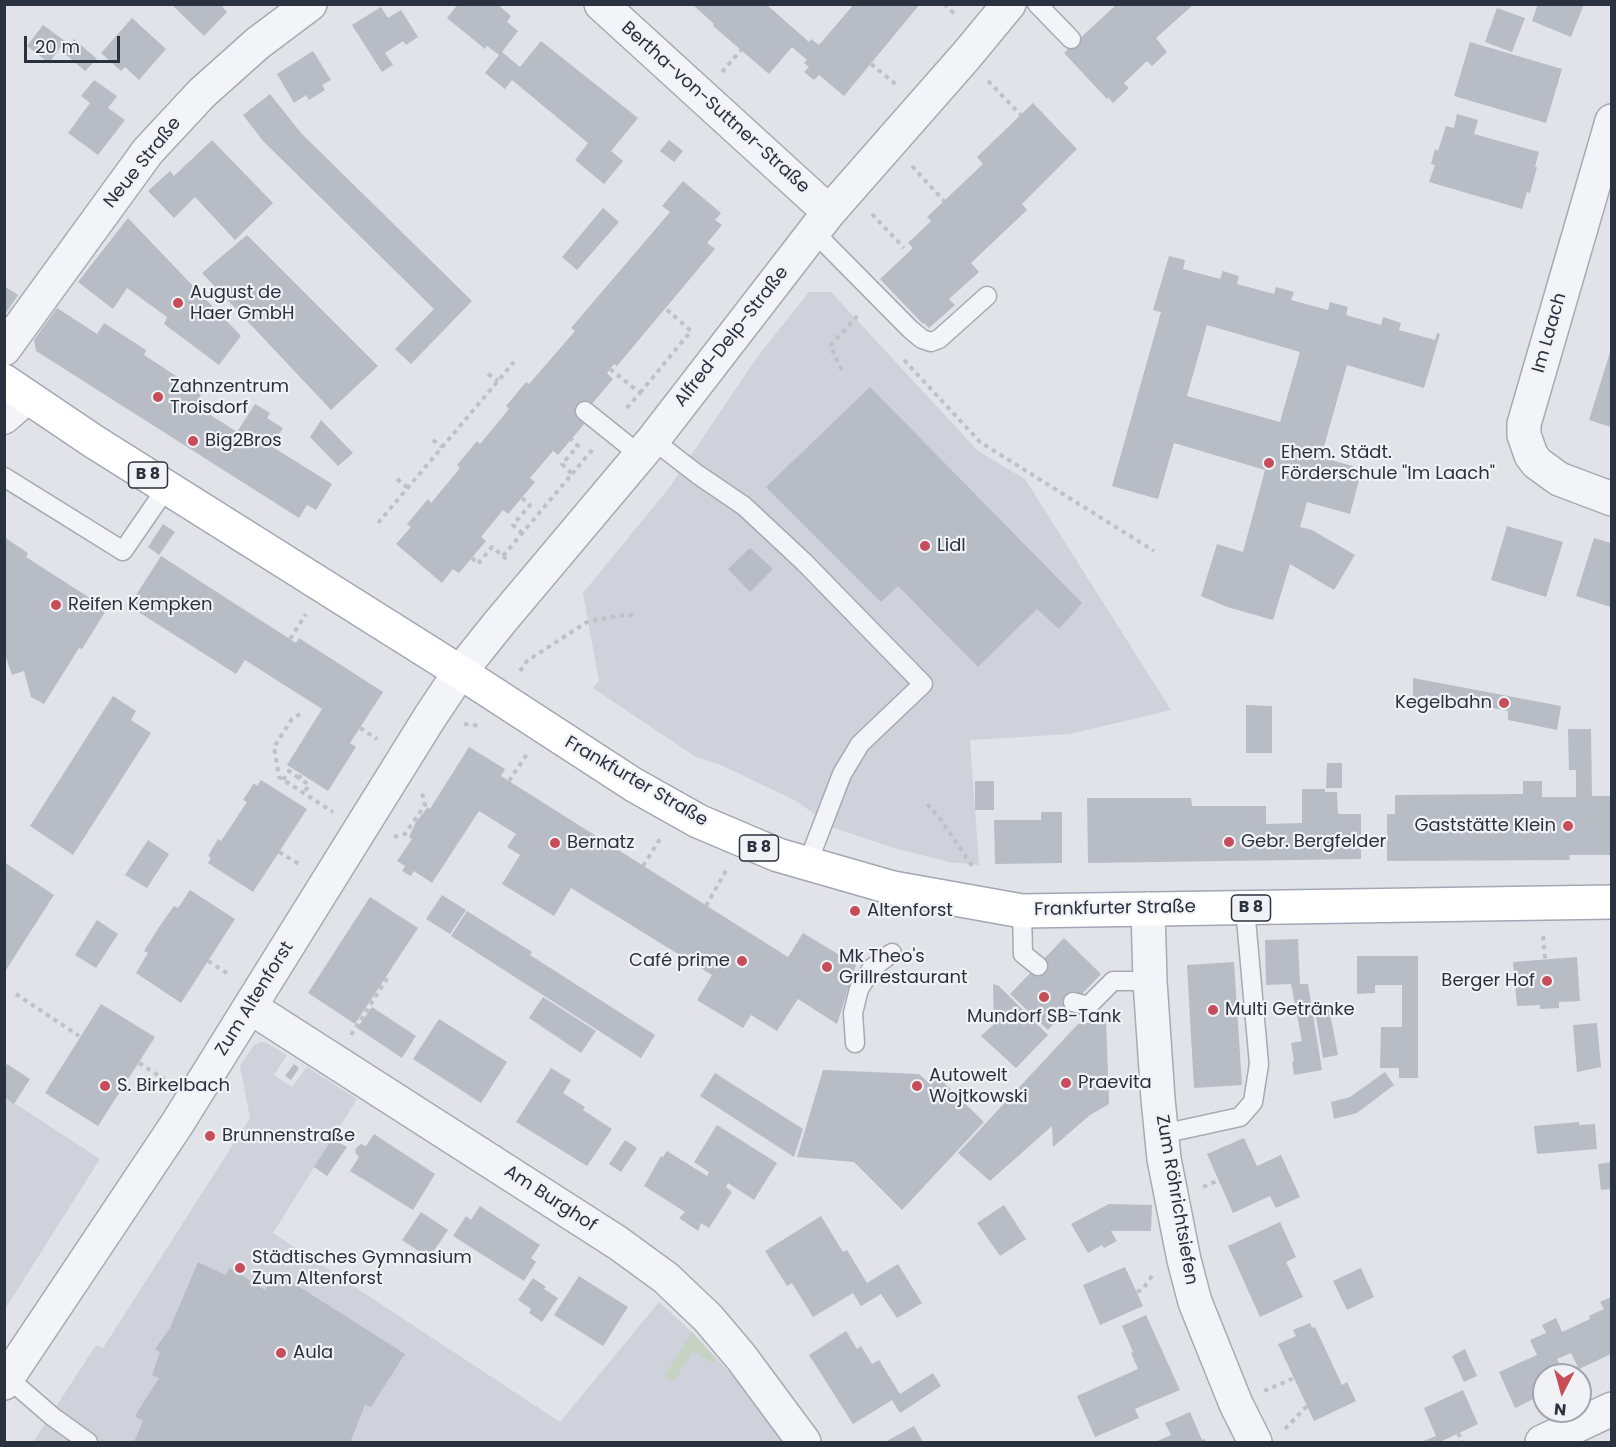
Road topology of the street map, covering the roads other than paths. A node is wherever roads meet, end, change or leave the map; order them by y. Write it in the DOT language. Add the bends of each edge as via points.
graph roads {
  1 [pos="310,4"];
  2 [pos="601,4"];
  3 [pos="1009,4"];
  4 [pos="1037,4"];
  5 [pos="1071,39"];
  6 [pos="1611,121"];
  7 [pos="831,211"];
  8 [pos="987,296"];
  9 [pos="4,349"];
  10 [pos="12,398"];
  11 [pos="585,411"];
  12 [pos="646,448"];
  13 [pos="4,477"];
  14 [pos="166,487"];
  15 [pos="1611,499"];
  16 [pos="460,672"];
  17 [pos="807,865"];
  18 [pos="1611,902"];
  19 [pos="1245,908"];
  20 [pos="1148,909"];
  21 [pos="1022,911"];
  22 [pos="892,953"];
  23 [pos="1038,966"];
  24 [pos="1150,981"];
  25 [pos="1073,1002"];
  26 [pos="250,1007"];
  27 [pos="855,1043"];
  28 [pos="1162,1134"];
  29 [pos="6,1381"];
  30 [pos="1611,1408"];
  31 [pos="1267,1439"];
  32 [pos="88,1443"];
  33 [pos="804,1443"];
  34 [pos="1542,1443"];
  1 -- 9 [label="street, Neue Straße" via="218,78 148,151"];
  2 -- 7 [label="street, Bertha-von-Suttner-Straße"];
  3 -- 7 [label="street, Alfred-Delp-Straße"];
  4 -- 5 [label="lane"];
  6 -- 15 [label="street, Im Laach" via="1524,423 1524,435 1537,463 1559,479"];
  7 -- 8 [label="lane" via="910,329 922,339 939,339"];
  7 -- 12 [label="street, Alfred-Delp-Straße"];
  10 -- 14 [label="main road, Frankfurter Straße / B 8"];
  11 -- 12 [label="lane"];
  12 -- 16 [label="street, Alfred-Delp-Straße"];
  12 -- 17 [label="lane" via="697,474 744,506 923,684 860,744 842,774"];
  13 -- 14 [label="lane" via="123,551"];
  14 -- 16 [label="main road, Frankfurter Straße / B 8"];
  16 -- 17 [label="main road, Frankfurter Straße / B 8" via="634,785 698,821"];
  16 -- 26 [label="street, Zum Altenforst"];
  17 -- 21 [label="main road, Frankfurter Straße / B 8" via="888,887"];
  18 -- 19 [label="main road, Frankfurter Straße / B 8"];
  19 -- 20 [label="main road, Frankfurter Straße / B 8"];
  19 -- 28 [label="lane" via="1259,1064 1253,1102 1240,1117"];
  20 -- 21 [label="main road, Frankfurter Straße / B 8"];
  20 -- 24 [label="street, Zum Röhrichtsiefen"];
  21 -- 23 [label="lane" via="1023,954"];
  22 -- 27 [label="lane" via="872,968 859,989 853,1013"];
  24 -- 25 [label="lane" via="1113,981 1088,1006"];
  24 -- 28 [label="street, Zum Röhrichtsiefen"];
  26 -- 29 [label="street, Zum Altenforst"];
  26 -- 33 [label="street, Am Burghof" via="618,1243 666,1278 741,1357"];
  28 -- 31 [label="street, Zum Röhrichtsiefen" via="1195,1302 1236,1404"];
  29 -- 32 [label="lane"];
  30 -- 34 [label="street"];
}
